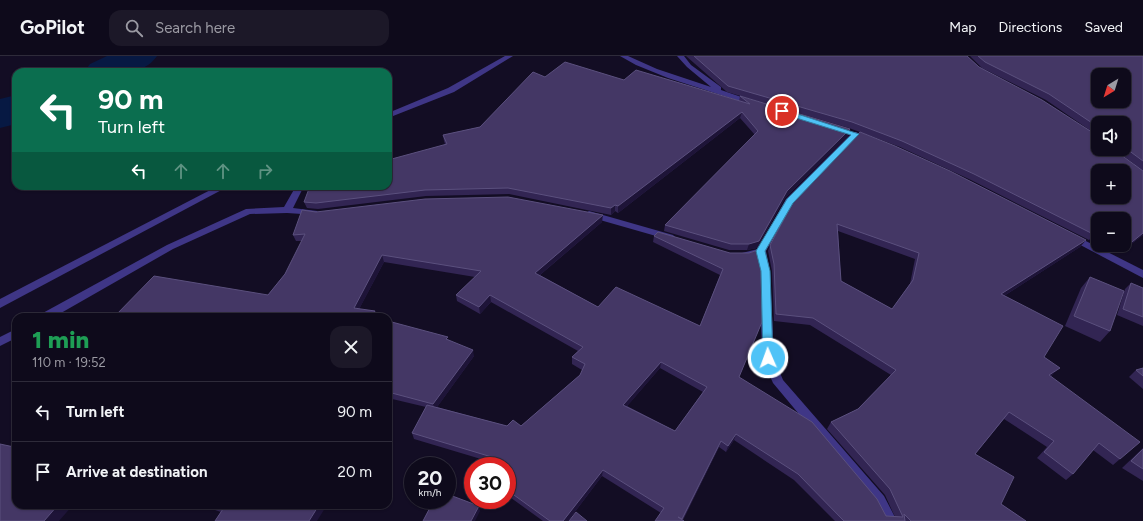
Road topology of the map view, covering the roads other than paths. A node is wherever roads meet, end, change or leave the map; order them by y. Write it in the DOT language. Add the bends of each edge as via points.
graph roads {
  1 [pos="510,56"];
  2 [pos="623,56"];
  3 [pos="680,56"];
  4 [pos="725,94"];
  5 [pos="758,104"];
  6 [pos="392,114"];
  7 [pos="856,135"];
  8 [pos="217,190"];
  9 [pos="298,190"];
  10 [pos="287,210"];
  11 [pos="576,212"];
  12 [pos="325,213"];
  13 [pos="1064,233"];
  14 [pos="678,240"];
  15 [pos="761,251"];
  16 [pos="735,255"];
  17 [pos="1143,274"];
  18 [pos="0,304"];
  19 [pos="52,313"];
  20 [pos="12,335"];
  21 [pos="0,342"];
  22 [pos="890,521"];
  1 -- 6 [label="street" via="452,90"];
  2 -- 4 [label="street" via="646,68"];
  3 -- 4 [label="street"];
  4 -- 5 [label="street"];
  7 -- 15 [label="street" via="790,201"];
  8 -- 18 [label="street"];
  9 -- 10 [label="street"];
  10 -- 12 [label="street"];
  10 -- 19 [label="street" via="249,211 170,247"];
  11 -- 14 [label="street" via="606,218"];
  13 -- 17 [label="street"];
  15 -- 16 [label="street" via="747,256"];
  15 -- 22 [label="street" via="765,271 768,358 779,383 878,500"];
  20 -- 21 [label="street"];
}
